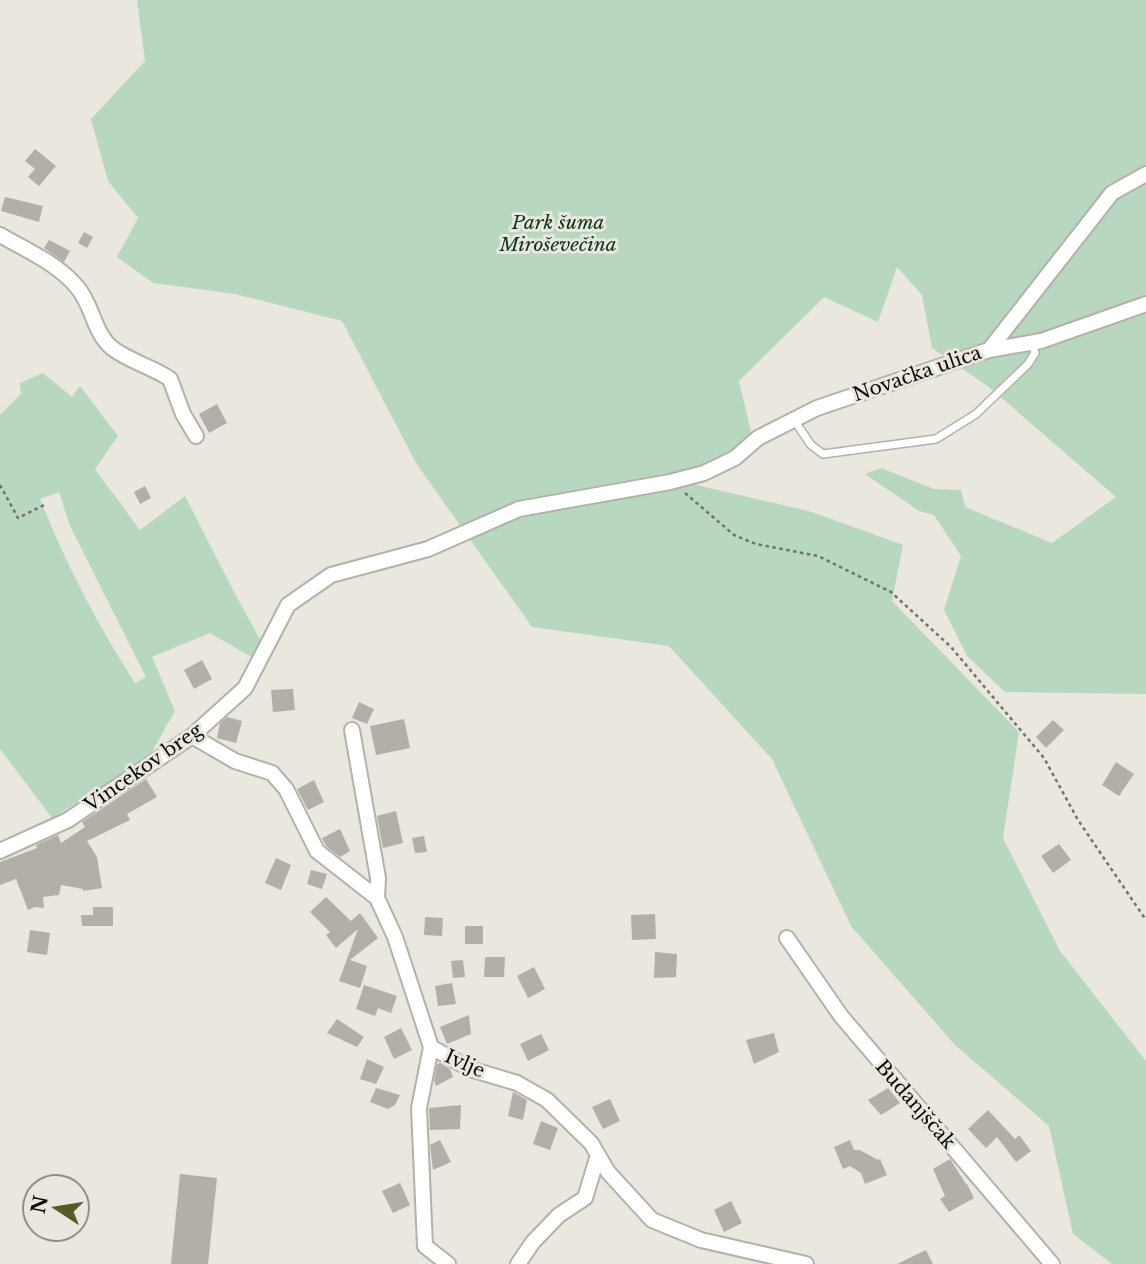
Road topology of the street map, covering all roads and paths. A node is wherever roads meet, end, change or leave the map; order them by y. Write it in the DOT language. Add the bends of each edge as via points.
graph roads {
  1 [pos="1146,174"];
  2 [pos="0,235"];
  3 [pos="1146,304"];
  4 [pos="1032,343"];
  5 [pos="989,349"];
  6 [pos="794,420"];
  7 [pos="196,436"];
  8 [pos="670,482"];
  9 [pos="0,485"];
  10 [pos="44,505"];
  11 [pos="352,730"];
  12 [pos="192,736"];
  13 [pos="0,851"];
  14 [pos="377,898"];
  15 [pos="1146,920"];
  16 [pos="787,938"];
  17 [pos="431,1047"];
  18 [pos="598,1155"];
  19 [pos="448,1264"];
  20 [pos="518,1264"];
  21 [pos="806,1264"];
  22 [pos="1052,1264"];
  1 -- 5 [label="street, Novačka ulica" via="1112,192"];
  2 -- 7 [label="street" via="50,263 77,287 99,333 112,348 170,379"];
  3 -- 4 [label="street"];
  4 -- 5 [label="street"];
  4 -- 6 [label="lane" via="1035,353 1028,364 976,414 936,439 823,454"];
  5 -- 6 [label="street, Novačka ulica"];
  6 -- 8 [label="street, Novačka ulica" via="758,438 735,458"];
  8 -- 12 [label="street, Vincekov breg" via="519,509 428,550 331,575 288,605 245,688"];
  8 -- 15 [label="path" via="734,535 818,556 891,592 941,637 1044,758 1077,820"];
  9 -- 10 [label="path" via="18,519"];
  11 -- 14 [label="street" via="378,878"];
  12 -- 13 [label="street, Vincekov breg" via="68,820"];
  12 -- 14 [label="street, Ivlje" via="235,761 272,773 286,789 317,851"];
  14 -- 17 [label="street, Ivlje" via="395,937"];
  16 -- 22 [label="street, Budanjščak" via="841,1016"];
  17 -- 18 [label="street, Ivlje" via="470,1069 516,1083 547,1100"];
  17 -- 19 [label="street" via="419,1108 425,1246"];
  18 -- 20 [label="street" via="584,1198 559,1214"];
  18 -- 21 [label="street, Ivlje" via="652,1220 701,1240"];
}
